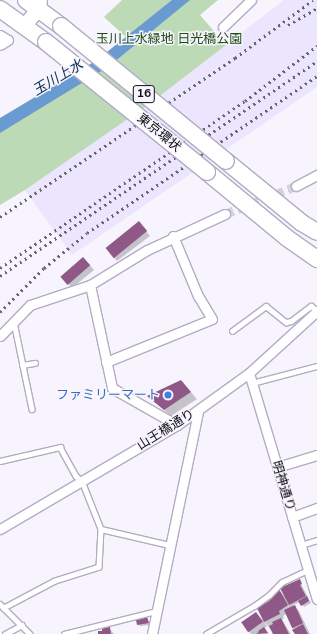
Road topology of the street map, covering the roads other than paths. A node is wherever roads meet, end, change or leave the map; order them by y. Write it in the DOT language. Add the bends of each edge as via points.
graph roads {
  1 [pos="251,0"];
  2 [pos="35,3"];
  3 [pos="0,9"];
  4 [pos="25,25"];
  5 [pos="223,27"];
  6 [pos="0,35"];
  7 [pos="0,45"];
  8 [pos="317,175"];
  9 [pos="296,186"];
  10 [pos="225,214"];
  11 [pos="317,232"];
  12 [pos="173,236"];
  13 [pos="317,259"];
  14 [pos="90,285"];
  15 [pos="317,311"];
  16 [pos="14,322"];
  17 [pos="232,331"];
  18 [pos="0,336"];
  19 [pos="36,362"];
  20 [pos="106,362"];
  21 [pos="22,364"];
  22 [pos="317,366"];
  23 [pos="249,373"];
  24 [pos="252,383"];
  25 [pos="32,409"];
  26 [pos="198,411"];
  27 [pos="177,425"];
  28 [pos="317,455"];
  29 [pos="0,461"];
  30 [pos="277,467"];
  31 [pos="82,480"];
  32 [pos="317,508"];
  33 [pos="292,517"];
  34 [pos="0,529"];
  35 [pos="101,529"];
  36 [pos="317,540"];
  37 [pos="170,545"];
  38 [pos="301,545"];
  39 [pos="308,570"];
  40 [pos="317,599"];
  41 [pos="2,606"];
  42 [pos="156,611"];
  43 [pos="22,626"];
  44 [pos="5,634"];
  45 [pos="30,634"];
  46 [pos="64,634"];
  47 [pos="152,634"];
  48 [pos="206,634"];
  1 -- 5 [label="street"];
  2 -- 4 [label="main road"];
  2 -- 11 [label="highway, 東京環状 / 16, bridge" via="302,223"];
  3 -- 4 [label="highway, 東京環状 / 16"];
  4 -- 13 [label="highway, 東京環状 / 16, bridge" via="287,238"];
  6 -- 7 [label="street" via="8,40"];
  8 -- 9 [label="street"];
  10 -- 12 [label="street"];
  12 -- 14 [label="street"];
  12 -- 20 [label="street" via="198,296 212,320"];
  14 -- 16 [label="street" via="30,305"];
  14 -- 20 [label="street"];
  15 -- 17 [label="lane" via="311,306 291,322 286,322 266,306"];
  15 -- 23 [label="street, 山王橋通り"];
  16 -- 18 [label="street"];
  16 -- 21 [label="lane"];
  19 -- 21 [label="lane"];
  20 -- 27 [label="street" via="112,388"];
  21 -- 25 [label="lane"];
  22 -- 24 [label="lane"];
  23 -- 24 [label="street, 明神通り"];
  23 -- 26 [label="street, 山王橋通り"];
  24 -- 30 [label="street, 明神通り"];
  26 -- 27 [label="street, 山王橋通り"];
  26 -- 37 [label="street"];
  27 -- 31 [label="street, 山王橋通り"];
  28 -- 30 [label="street"];
  29 -- 31 [label="lane" via="60,447 76,476"];
  30 -- 33 [label="street, 明神通り"];
  31 -- 34 [label="street, 山王橋通り"];
  31 -- 35 [label="lane"];
  32 -- 33 [label="street"];
  33 -- 38 [label="street, 明神通り"];
  35 -- 37 [label="lane"];
  35 -- 41 [label="lane" via="100,567 55,581"];
  36 -- 38 [label="lane"];
  37 -- 42 [label="street"];
  38 -- 39 [label="street, 明神通り"];
  39 -- 40 [label="street, 明神通り"];
  39 -- 48 [label="lane" via="282,582 254,606"];
  41 -- 43 [label="lane"];
  42 -- 46 [label="lane"];
  42 -- 47 [label="street"];
  43 -- 44 [label="lane"];
  43 -- 45 [label="lane"];
}
